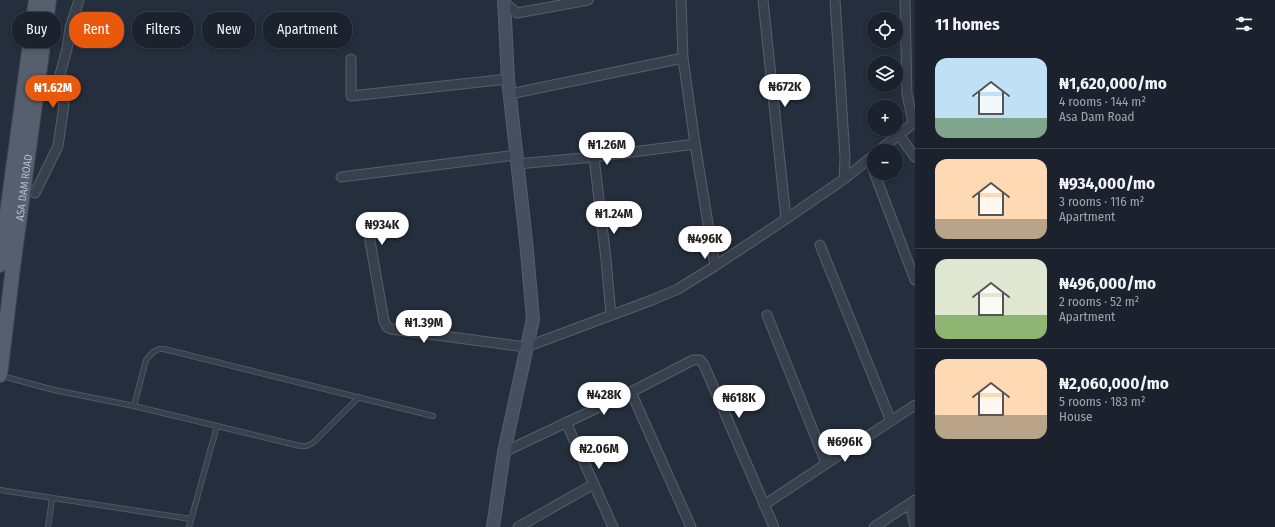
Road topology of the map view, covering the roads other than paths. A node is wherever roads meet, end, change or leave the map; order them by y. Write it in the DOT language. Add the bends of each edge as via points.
graph roads {
  1 [pos="79,0"];
  2 [pos="588,0"];
  3 [pos="681,0"];
  4 [pos="763,0"];
  5 [pos="835,0"];
  6 [pos="905,0"];
  7 [pos="40,1"];
  8 [pos="504,1"];
  9 [pos="683,58"];
  10 [pos="351,59"];
  11 [pos="508,79"];
  12 [pos="510,94"];
  13 [pos="914,122"];
  14 [pos="903,132"];
  15 [pos="898,136"];
  16 [pos="900,136"];
  17 [pos="695,144"];
  18 [pos="887,144"];
  19 [pos="594,157"];
  20 [pos="915,157"];
  21 [pos="845,158"];
  22 [pos="516,159"];
  23 [pos="867,160"];
  24 [pos="857,168"];
  25 [pos="341,177"];
  26 [pos="844,179"];
  27 [pos="879,180"];
  28 [pos="35,193"];
  29 [pos="366,218"];
  30 [pos="786,219"];
  31 [pos="2,234"];
  32 [pos="820,245"];
  33 [pos="4,266"];
  34 [pos="715,266"];
  35 [pos="915,280"];
  36 [pos="611,315"];
  37 [pos="767,315"];
  38 [pos="526,347"];
  39 [pos="0,375"];
  40 [pos="631,392"];
  41 [pos="359,397"];
  42 [pos="915,405"];
  43 [pos="134,406"];
  44 [pos="433,416"];
  45 [pos="890,421"];
  46 [pos="566,422"];
  47 [pos="217,426"];
  48 [pos="504,452"];
  49 [pos="826,463"];
  50 [pos="594,484"];
  51 [pos="0,490"];
  52 [pos="52,499"];
  53 [pos="912,502"];
  54 [pos="764,504"];
  55 [pos="191,519"];
  56 [pos="48,527"];
  57 [pos="189,527"];
  58 [pos="493,527"];
  59 [pos="518,527"];
  60 [pos="613,527"];
  61 [pos="691,527"];
  62 [pos="774,527"];
  63 [pos="874,527"];
  64 [pos="915,527"];
  1 -- 28 [label="street" via="59,78 64,105 58,146"];
  2 -- 8 [label="street" via="517,13"];
  3 -- 9 [label="street"];
  4 -- 30 [label="street"];
  5 -- 21 [label="street"];
  6 -- 13 [label="street" via="907,94"];
  7 -- 31 [label="main road, ASA DAM ROAD"];
  7 -- 33 [label="main road, ASA DAM ROAD"];
  8 -- 11 [label="street"];
  9 -- 12 [label="street"];
  9 -- 17 [label="street"];
  10 -- 11 [label="street" via="351,96"];
  11 -- 12 [label="street"];
  12 -- 22 [label="street"];
  13 -- 14 [label="street"];
  15 -- 18 [label="street"];
  16 -- 20 [label="street"];
  17 -- 19 [label="street"];
  17 -- 34 [label="street"];
  19 -- 22 [label="street"];
  19 -- 36 [label="street"];
  21 -- 24 [label="street"];
  21 -- 26 [label="street"];
  22 -- 25 [label="street"];
  22 -- 38 [label="street" via="533,319"];
  23 -- 24 [label="street"];
  24 -- 26 [label="street"];
  26 -- 30 [label="street"];
  27 -- 35 [label="street"];
  29 -- 38 [label="street" via="387,326 391,329"];
  30 -- 34 [label="street"];
  31 -- 33 [label="main road, ASA DAM ROAD"];
  32 -- 45 [label="street"];
  33 -- 39 [label="main road, ASA DAM ROAD"];
  34 -- 36 [label="street" via="678,289"];
  36 -- 38 [label="street"];
  37 -- 49 [label="street"];
  38 -- 48 [label="street"];
  39 -- 43 [label="lane" via="54,390"];
  40 -- 46 [label="street"];
  40 -- 54 [label="street" via="693,360 700,360"];
  40 -- 61 [label="street"];
  41 -- 43 [label="lane" via="159,349 146,360"];
  41 -- 44 [label="lane"];
  41 -- 47 [label="lane" via="313,443 306,446"];
  42 -- 45 [label="street"];
  43 -- 47 [label="lane"];
  45 -- 49 [label="street"];
  46 -- 48 [label="street"];
  46 -- 50 [label="street"];
  47 -- 55 [label="lane"];
  48 -- 58 [label="street"];
  49 -- 54 [label="street"];
  50 -- 59 [label="street"];
  50 -- 60 [label="street"];
  51 -- 52 [label="lane"];
  52 -- 55 [label="lane"];
  52 -- 56 [label="lane"];
  53 -- 63 [label="street"];
  53 -- 64 [label="street"];
  54 -- 62 [label="street"];
  55 -- 57 [label="lane"];
}
